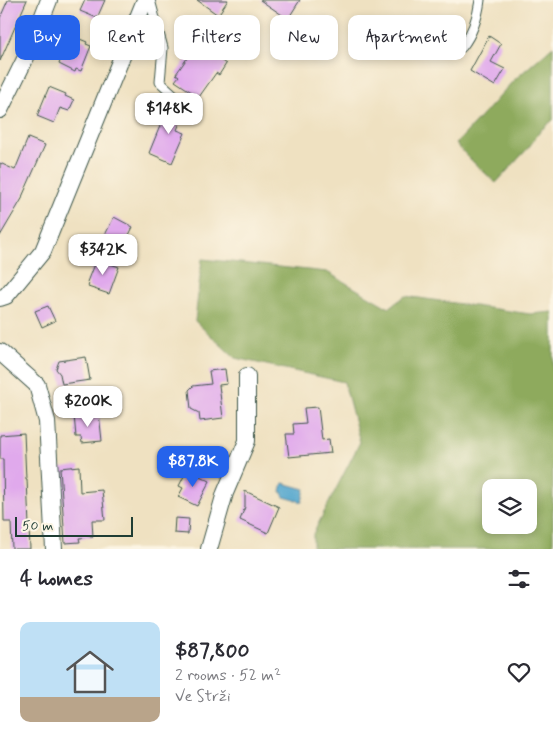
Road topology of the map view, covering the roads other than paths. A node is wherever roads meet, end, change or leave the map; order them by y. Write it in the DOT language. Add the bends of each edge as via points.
graph roads {
  1 [pos="49,0"];
  2 [pos="145,0"];
  3 [pos="150,0"];
  4 [pos="480,0"];
  5 [pos="466,42"];
  6 [pos="182,102"];
  7 [pos="0,110"];
  8 [pos="0,298"];
  9 [pos="0,352"];
  10 [pos="247,376"];
  11 [pos="54,549"];
  12 [pos="210,549"];
  1 -- 7 [label="street" via="30,49"];
  2 -- 8 [label="street" via="43,251 6,296"];
  3 -- 6 [label="lane" via="163,48 160,82"];
  4 -- 5 [label="lane"];
  9 -- 11 [label="street" via="37,385 47,421"];
  10 -- 12 [label="street" via="247,441 225,493"];
}
